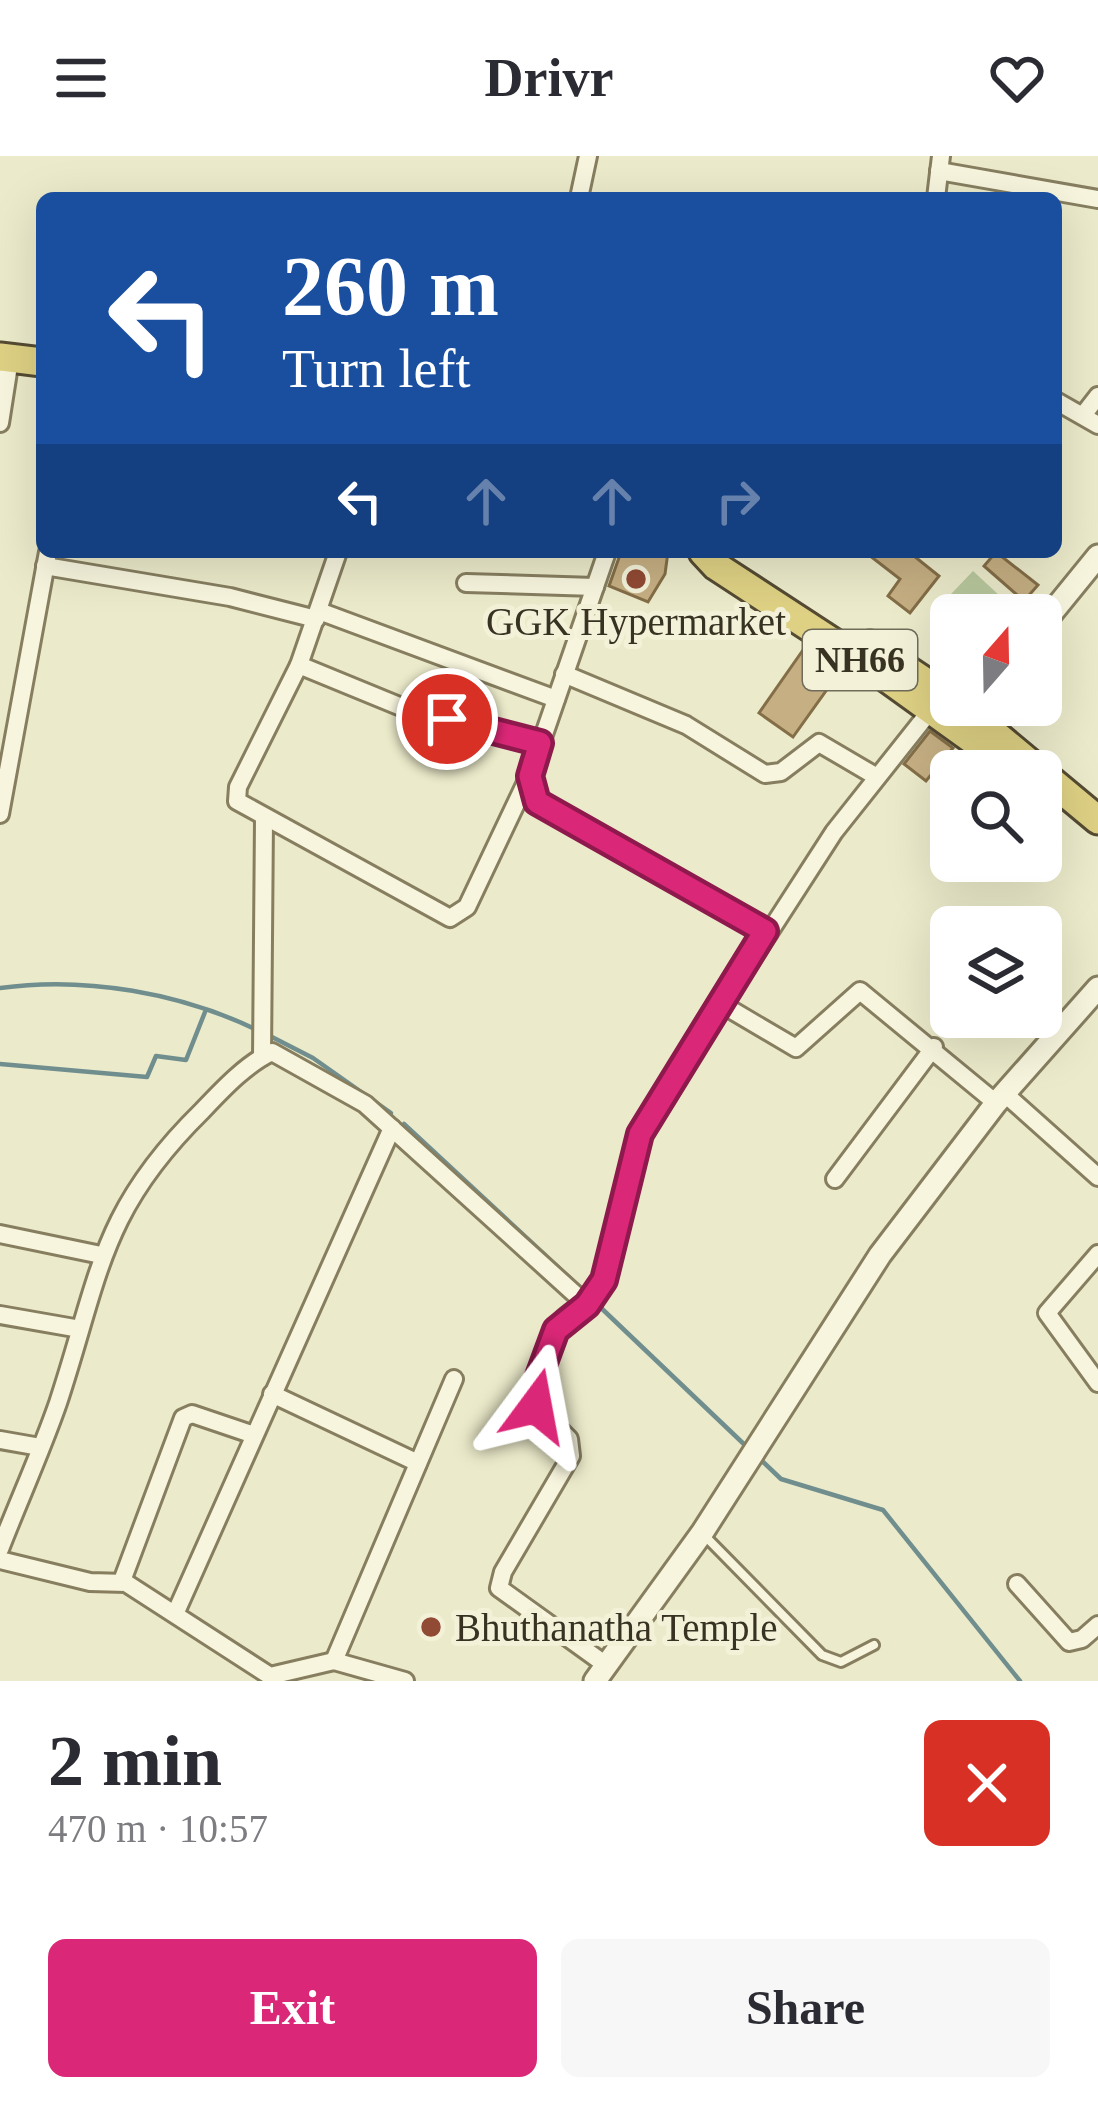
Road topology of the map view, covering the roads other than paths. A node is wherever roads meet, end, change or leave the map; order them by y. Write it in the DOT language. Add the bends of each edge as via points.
graph roads {
  1 [pos="588,156"];
  2 [pos="940,163"];
  3 [pos="581,192"];
  4 [pos="1098,199"];
  5 [pos="5,358"];
  6 [pos="36,361"];
  7 [pos="1098,397"];
  8 [pos="1062,403"];
  9 [pos="1091,419"];
  10 [pos="0,422"];
  11 [pos="1098,556"];
  12 [pos="336,558"];
  13 [pos="605,558"];
  14 [pos="709,558"];
  15 [pos="727,558"];
  16 [pos="46,559"];
  17 [pos="466,584"];
  18 [pos="595,587"];
  19 [pos="1062,600"];
  20 [pos="317,615"];
  21 [pos="299,665"];
  22 [pos="564,674"];
  23 [pos="930,691"];
  24 [pos="930,693"];
  25 [pos="556,699"];
  26 [pos="933,726"];
  27 [pos="972,726"];
  28 [pos="978,726"];
  29 [pos="540,743"];
  30 [pos="996,750"];
  31 [pos="530,772"];
  32 [pos="877,777"];
  33 [pos="1062,810"];
  34 [pos="0,814"];
  35 [pos="264,819"];
  36 [pos="1098,820"];
  37 [pos="1098,842"];
  38 [pos="765,931"];
  39 [pos="1098,988"];
  40 [pos="723,1005"];
  41 [pos="934,1047"];
  42 [pos="262,1057"];
  43 [pos="1000,1098"];
  44 [pos="392,1128"];
  45 [pos="1098,1177"];
  46 [pos="836,1179"];
  47 [pos="0,1234"];
  48 [pos="1098,1253"];
  49 [pos="101,1255"];
  50 [pos="587,1305"];
  51 [pos="0,1315"];
  52 [pos="80,1329"];
  53 [pos="454,1378"];
  54 [pos="1098,1383"];
  55 [pos="272,1394"];
  56 [pos="254,1435"];
  57 [pos="0,1440"];
  58 [pos="40,1447"];
  59 [pos="418,1463"];
  60 [pos="702,1533"];
  61 [pos="0,1549"];
  62 [pos="0,1560"];
  63 [pos="122,1582"];
  64 [pos="1017,1584"];
  65 [pos="176,1612"];
  66 [pos="1098,1624"];
  67 [pos="874,1645"];
  68 [pos="334,1661"];
  69 [pos="600,1673"];
  70 [pos="268,1678"];
  71 [pos="405,1681"];
  1 -- 3 [label="street"];
  2 -- 4 [label="street"];
  5 -- 6 [label="highway"];
  5 -- 10 [label="street"];
  7 -- 9 [label="street"];
  8 -- 9 [label="street"];
  11 -- 19 [label="street"];
  12 -- 20 [label="street"];
  13 -- 18 [label="street"];
  14 -- 24 [label="highway, NH66"];
  15 -- 23 [label="highway, NH66"];
  16 -- 20 [label="street"];
  16 -- 34 [label="street"];
  17 -- 18 [label="street"];
  18 -- 22 [label="street"];
  20 -- 21 [label="street"];
  20 -- 25 [label="street"];
  21 -- 29 [label="street" via="399,706"];
  21 -- 35 [label="street" via="235,795"];
  22 -- 25 [label="street"];
  22 -- 32 [label="street" via="686,725 765,774 781,772 819,743"];
  25 -- 29 [label="street"];
  26 -- 32 [label="street"];
  27 -- 30 [label="highway, NH66"];
  28 -- 36 [label="highway, NH66"];
  29 -- 31 [label="street"];
  31 -- 35 [label="street" via="459,916 418,905"];
  31 -- 38 [label="street" via="541,805"];
  32 -- 38 [label="street"];
  33 -- 37 [label="highway"];
  35 -- 42 [label="street"];
  38 -- 40 [label="street"];
  39 -- 43 [label="street"];
  40 -- 41 [label="street" via="796,1048 860,991"];
  40 -- 50 [label="street" via="640,1134 604,1280"];
  41 -- 43 [label="street"];
  41 -- 46 [label="street"];
  42 -- 44 [label="street" via="277,1052 311,1069"];
  42 -- 49 [label="street" via="167,1145 129,1196"];
  43 -- 45 [label="street"];
  43 -- 60 [label="street" via="835,1319"];
  44 -- 50 [label="street"];
  44 -- 55 [label="street"];
  47 -- 49 [label="street"];
  48 -- 54 [label="street" via="1047,1313"];
  49 -- 52 [label="street"];
  50 -- 69 [label="street" via="556,1330 535,1399 569,1439 571,1456 499,1588"];
  51 -- 52 [label="street"];
  52 -- 58 [label="street"];
  53 -- 59 [label="street"];
  55 -- 56 [label="street"];
  55 -- 59 [label="street"];
  56 -- 63 [label="street" via="183,1418"];
  56 -- 65 [label="street"];
  57 -- 58 [label="street"];
  58 -- 61 [label="street"];
  59 -- 68 [label="street"];
  60 -- 67 [label="lane" via="822,1655 841,1662"];
  60 -- 69 [label="street"];
  62 -- 63 [label="street"];
  63 -- 65 [label="street"];
  64 -- 66 [label="street" via="1069,1642"];
  65 -- 70 [label="street"];
  68 -- 70 [label="street"];
  68 -- 71 [label="street"];
}
